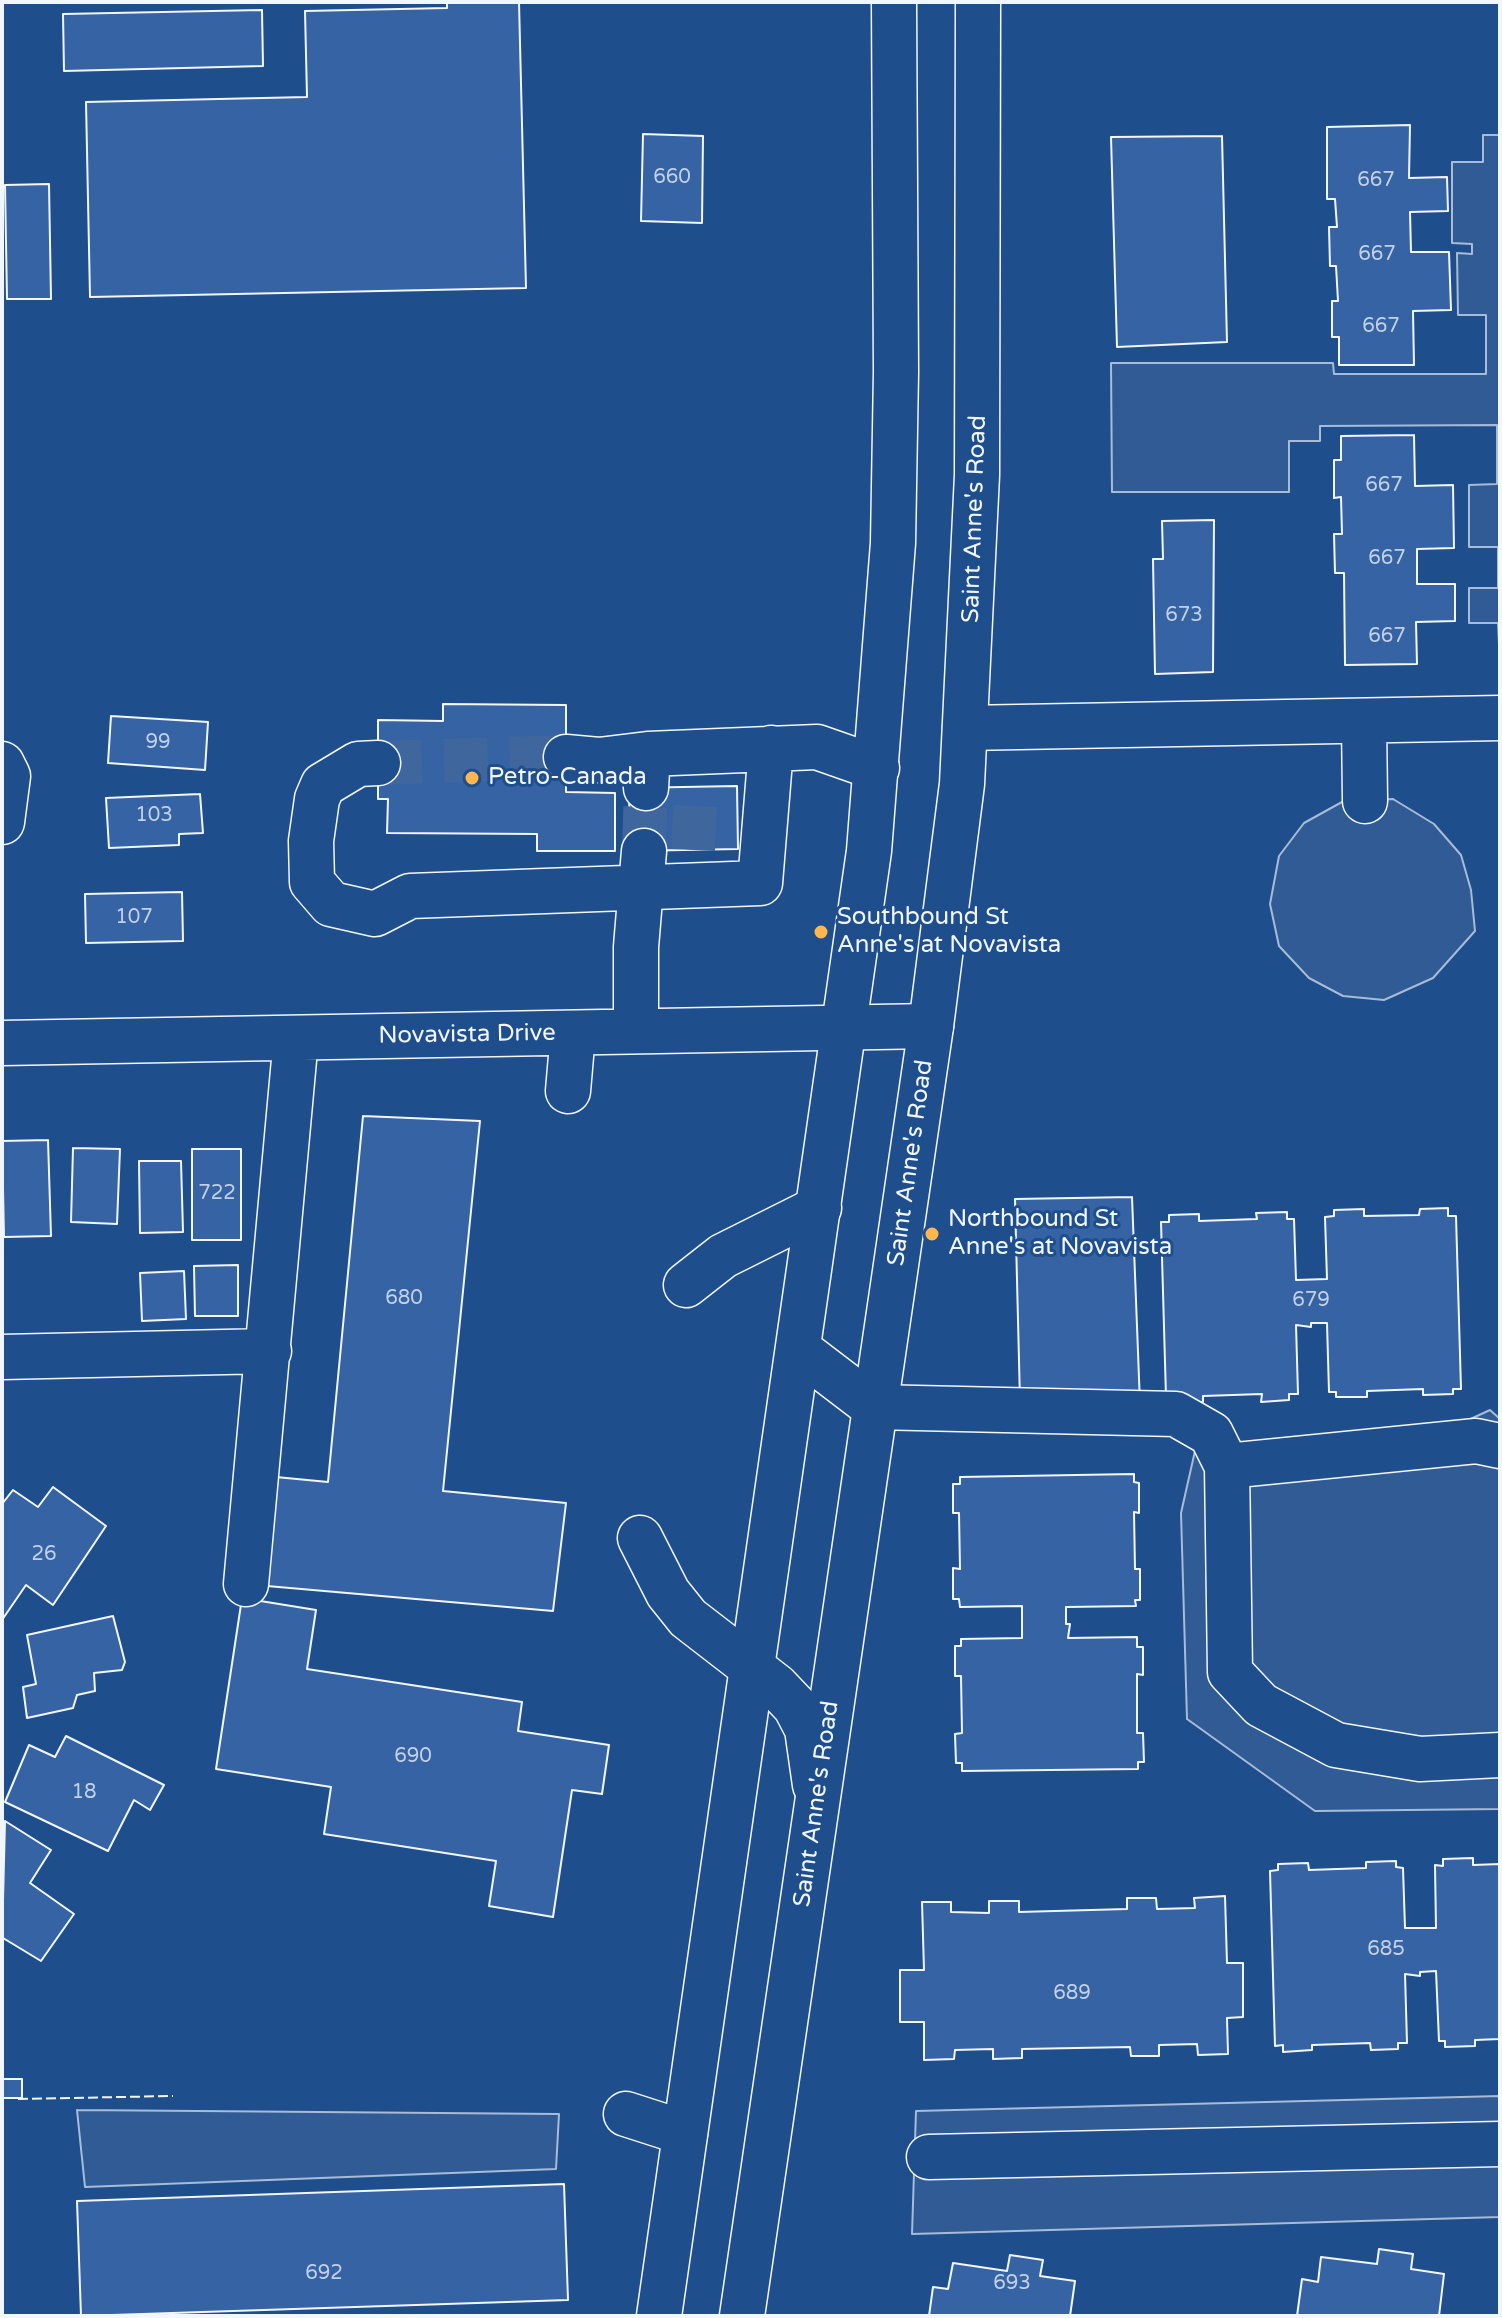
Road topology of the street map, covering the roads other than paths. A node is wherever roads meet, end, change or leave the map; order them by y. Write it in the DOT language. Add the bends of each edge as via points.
graph roads {
  1 [pos="894,2"];
  2 [pos="978,2"];
  3 [pos="1500,718"];
  4 [pos="1364,721"];
  5 [pos="965,728"];
  6 [pos="771,748"];
  7 [pos="566,757"];
  8 [pos="378,763"];
  9 [pos="877,768"];
  10 [pos="5,770"];
  11 [pos="1365,801"];
  12 [pos="2,822"];
  13 [pos="642,868"];
  14 [pos="931,1026"];
  15 [pos="845,1028"];
  16 [pos="636,1031"];
  17 [pos="573,1033"];
  18 [pos="296,1038"];
  19 [pos="2,1043"];
  20 [pos="568,1091"];
  21 [pos="819,1208"];
  22 [pos="686,1285"];
  23 [pos="798,1349"];
  24 [pos="269,1351"];
  25 [pos="2,1357"];
  26 [pos="874,1407"];
  27 [pos="1500,1446"];
  28 [pos="1227,1466"];
  29 [pos="640,1538"];
  30 [pos="246,1584"];
  31 [pos="753,1668"];
  32 [pos="1500,1755"];
  33 [pos="817,1803"];
  34 [pos="626,2114"];
  35 [pos="685,2133"];
  36 [pos="1500,2144"];
  37 [pos="929,2157"];
  38 [pos="659,2316"];
  39 [pos="742,2316"];
  1 -- 9 [label="main road" via="893,543"];
  2 -- 5 [label="main road, Saint Anne's Road" via="977,475"];
  3 -- 4 [label="main road"];
  4 -- 5 [label="main road"];
  4 -- 11 [label="main road"];
  5 -- 14 [label="main road, Saint Anne's Road"];
  6 -- 7 [label="main road" via="696,769 647,771"];
  6 -- 9 [label="main road" via="817,747"];
  6 -- 13 [label="main road" via="760,883 693,867"];
  8 -- 13 [label="main road" via="358,764 323,785 317,799 312,882 331,904 375,914 410,896"];
  9 -- 15 [label="main road"];
  10 -- 12 [label="main road"];
  13 -- 16 [label="main road"];
  14 -- 15 [label="main road, Novavista Drive"];
  14 -- 26 [label="main road, Saint Anne's Road"];
  15 -- 16 [label="main road, Novavista Drive"];
  15 -- 21 [label="main road"];
  16 -- 17 [label="main road, Novavista Drive"];
  17 -- 18 [label="main road, Novavista Drive"];
  17 -- 20 [label="main road"];
  18 -- 19 [label="main road, Novavista Drive"];
  18 -- 24 [label="main road"];
  21 -- 22 [label="main road" via="723,1256"];
  21 -- 23 [label="main road"];
  23 -- 26 [label="main road"];
  23 -- 31 [label="main road"];
  24 -- 25 [label="main road"];
  24 -- 30 [label="main road"];
  26 -- 28 [label="main road" via="1176,1414 1211,1434"];
  26 -- 33 [label="main road, Saint Anne's Road"];
  27 -- 28 [label="main road" via="1476,1441"];
  28 -- 32 [label="main road" via="1230,1672 1261,1705 1336,1745 1420,1759"];
  29 -- 31 [label="main road" via="668,1593 688,1618"];
  31 -- 33 [label="main road" via="795,1706 807,1729"];
  31 -- 35 [label="main road"];
  33 -- 39 [label="main road, Saint Anne's Road"];
  34 -- 35 [label="main road"];
  35 -- 38 [label="main road"];
  36 -- 37 [label="main road"];
}
